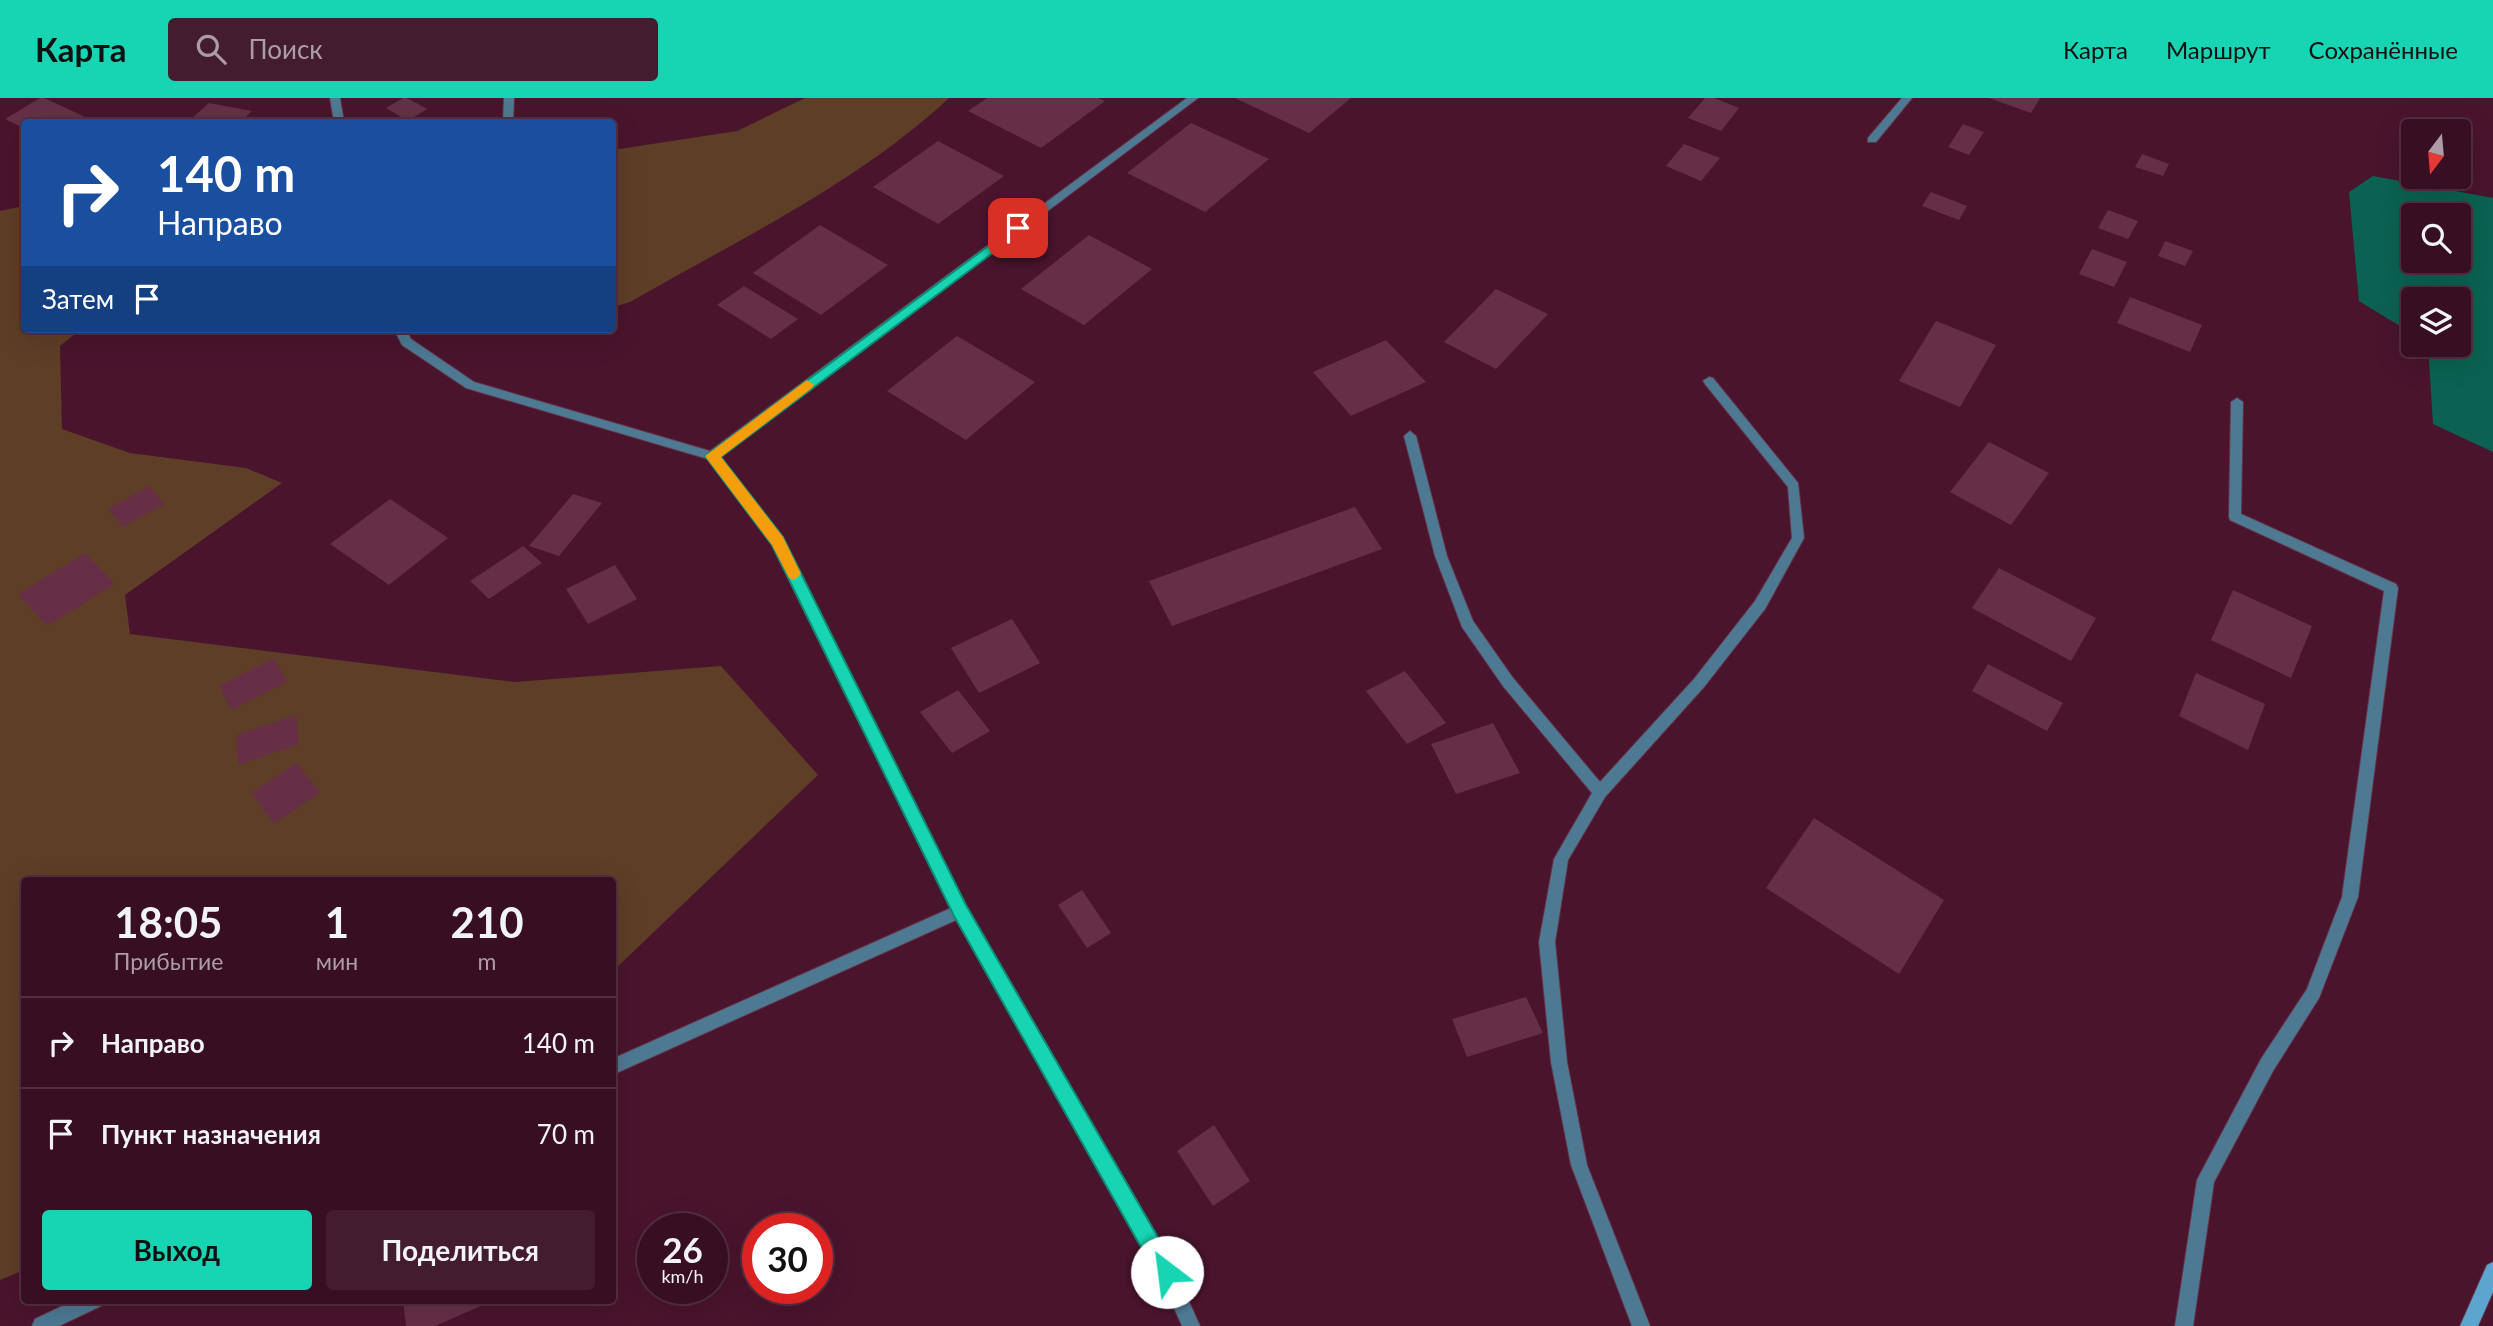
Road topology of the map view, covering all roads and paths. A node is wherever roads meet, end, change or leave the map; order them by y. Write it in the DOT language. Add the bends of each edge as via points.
graph roads {
  1 [pos="335,98"];
  2 [pos="509,98"];
  3 [pos="1193,98"];
  4 [pos="1907,98"];
  5 [pos="338,119"];
  6 [pos="508,119"];
  7 [pos="1872,140"];
  8 [pos="402,333"];
  9 [pos="1709,381"];
  10 [pos="2237,402"];
  11 [pos="1410,436"];
  12 [pos="712,456"];
  13 [pos="1600,792"];
  14 [pos="960,911"];
  15 [pos="616,1065"];
  16 [pos="2493,1271"];
  17 [pos="86,1304"];
  18 [pos="41,1325"];
  19 [pos="1191,1326"];
  20 [pos="1641,1326"];
  21 [pos="2184,1326"];
  22 [pos="2469,1326"];
  1 -- 5 [label="street"];
  2 -- 6 [label="street"];
  3 -- 12 [label="street"];
  4 -- 7 [label="street"];
  8 -- 12 [label="street" via="406,342 470,385"];
  9 -- 13 [label="street" via="1794,486 1798,538 1760,605 1699,683"];
  10 -- 21 [label="street" via="2235,517 2391,588 2350,897 2313,993 2267,1065 2206,1180"];
  11 -- 13 [label="street" via="1441,556 1467,623 1508,682"];
  12 -- 14 [label="street" via="777,541"];
  13 -- 20 [label="street" via="1561,859 1547,942 1559,1062 1579,1165"];
  14 -- 15 [label="street"];
  14 -- 19 [label="street" via="1167,1272"];
  16 -- 22 [label="main road"];
  17 -- 18 [label="street"];
}
